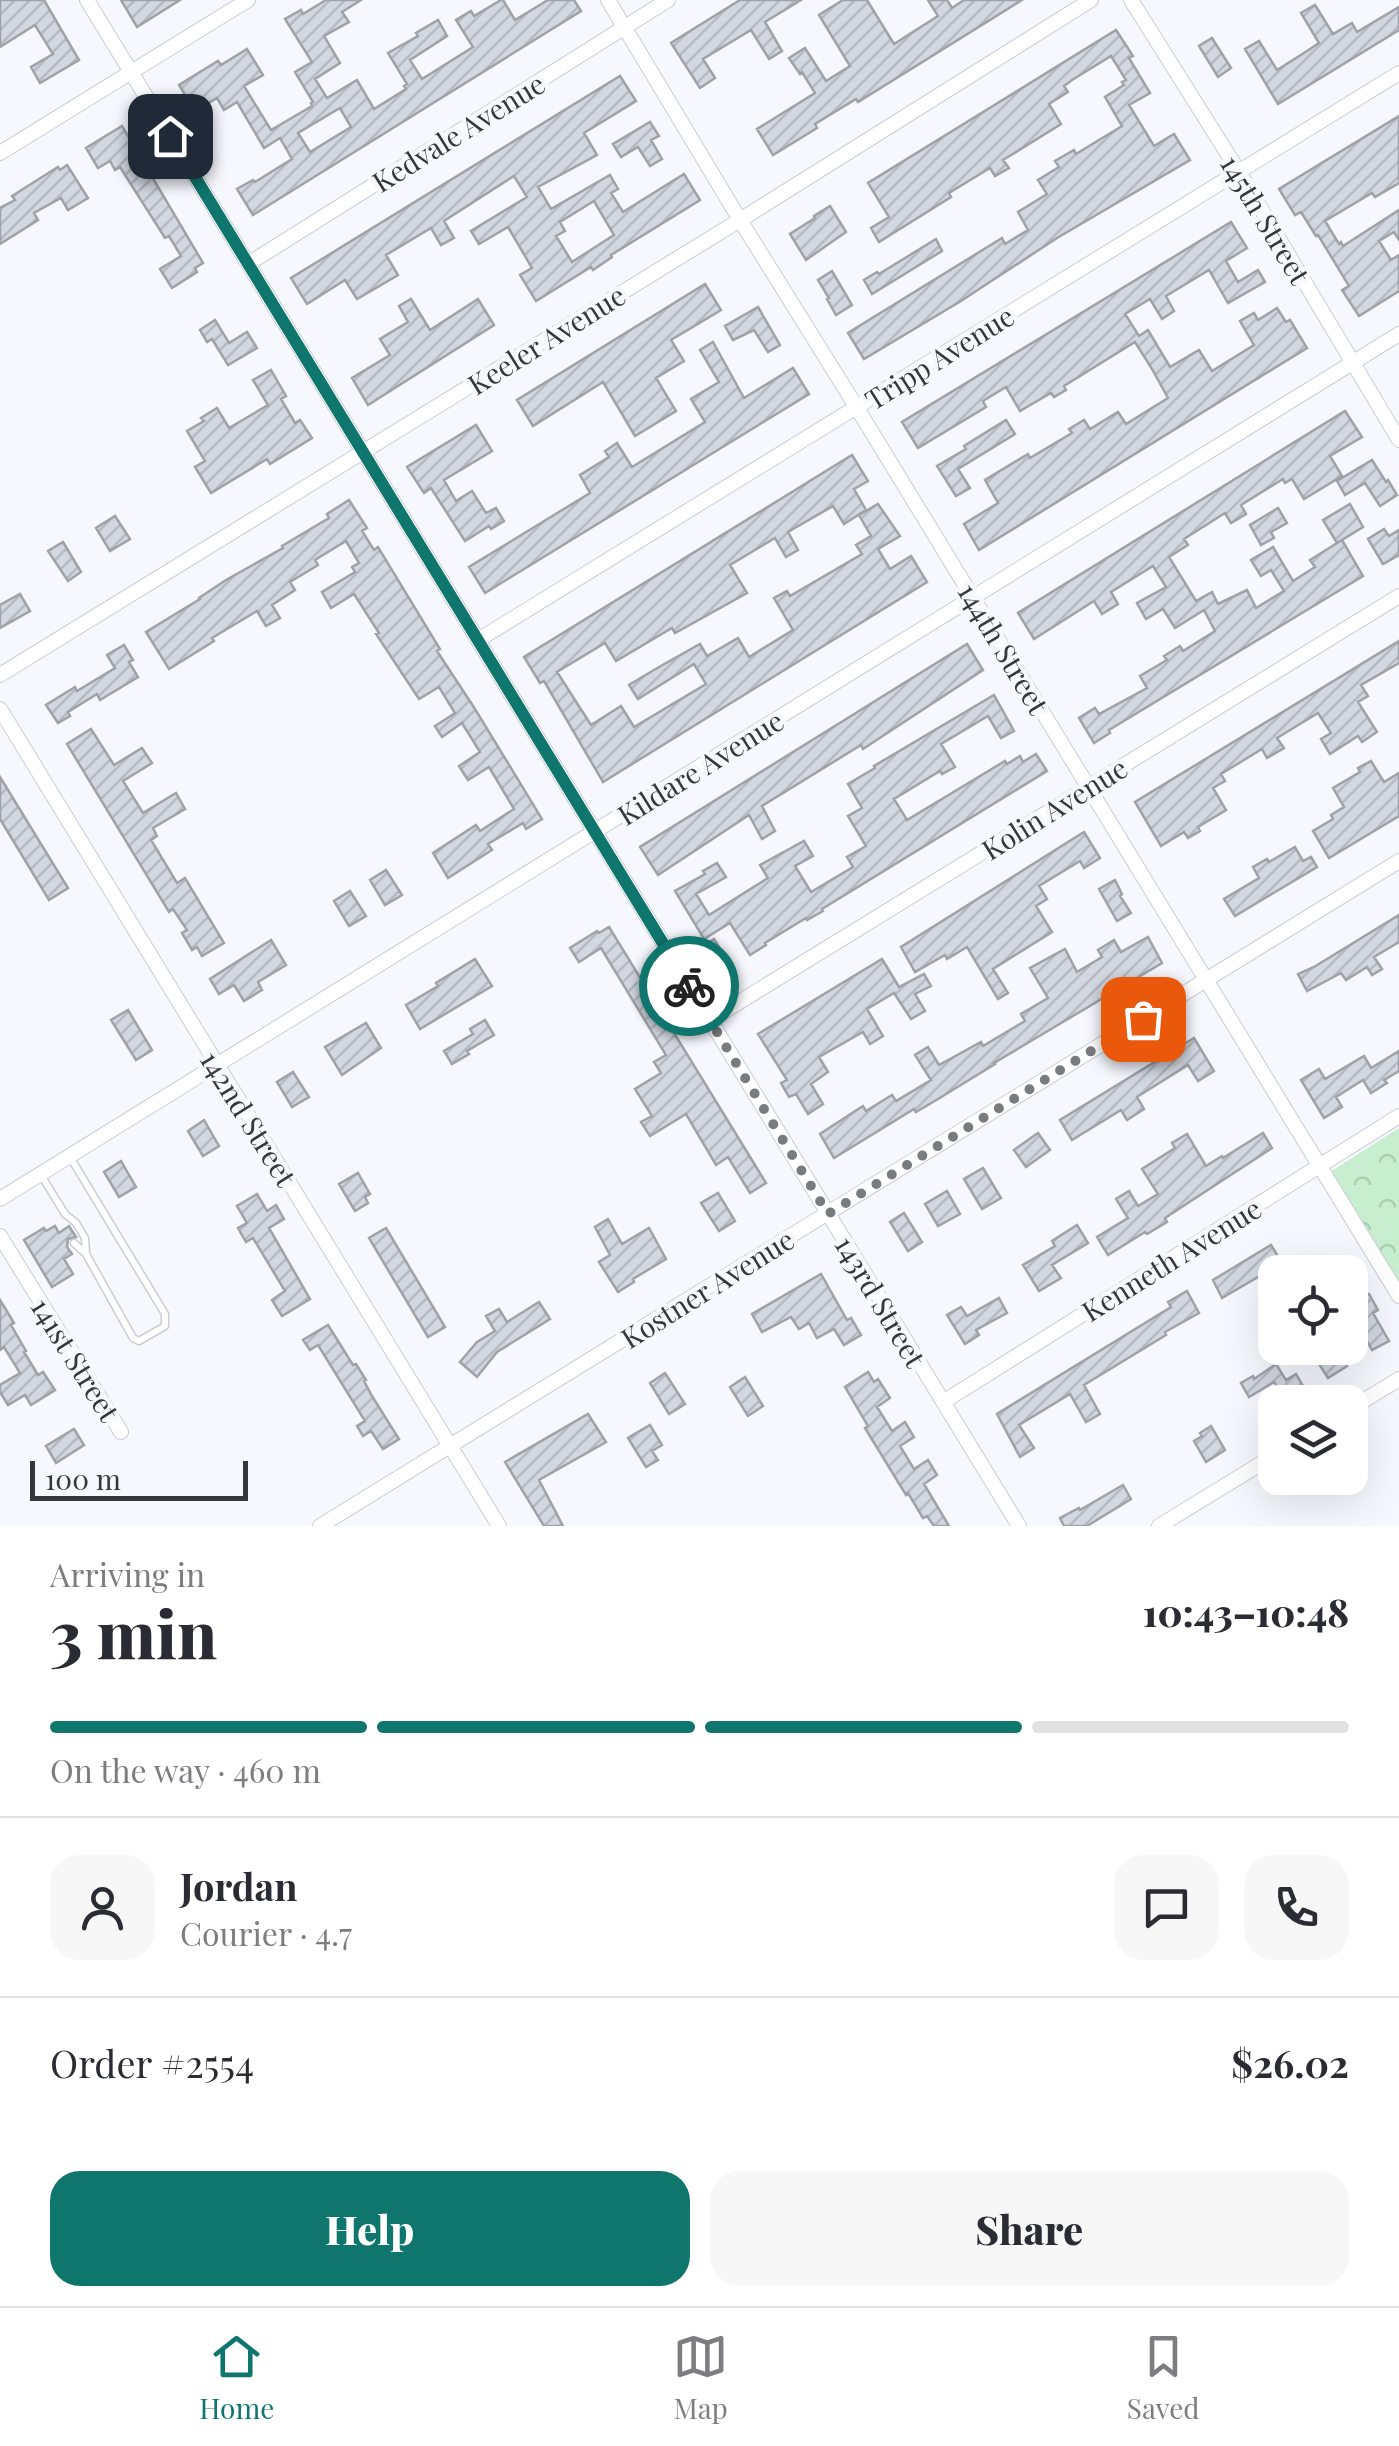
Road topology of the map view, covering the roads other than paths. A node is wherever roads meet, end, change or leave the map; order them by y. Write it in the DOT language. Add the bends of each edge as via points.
graph roads {
  1 [pos="87,0"];
  2 [pos="248,0"];
  3 [pos="608,0"];
  4 [pos="668,0"];
  5 [pos="1091,0"];
  6 [pos="1131,0"];
  7 [pos="624,27"];
  8 [pos="131,72"];
  9 [pos="1399,73"];
  10 [pos="0,153"];
  11 [pos="1239,172"];
  12 [pos="740,220"];
  13 [pos="248,264"];
  14 [pos="1399,334"];
  15 [pos="1353,363"];
  16 [pos="857,408"];
  17 [pos="1399,440"];
  18 [pos="363,452"];
  19 [pos="1399,596"];
  20 [pos="973,598"];
  21 [pos="478,640"];
  22 [pos="0,675"];
  23 [pos="0,710"];
  24 [pos="1088,787"];
  25 [pos="595,831"];
  26 [pos="1399,861"];
  27 [pos="1206,980"];
  28 [pos="710,1020"];
  29 [pos="216,1065"];
  30 [pos="1399,1116"];
  31 [pos="70,1156"];
  32 [pos="1320,1165"];
  33 [pos="41,1174"];
  34 [pos="0,1199"];
  35 [pos="65,1214"];
  36 [pos="828,1214"];
  37 [pos="66,1228"];
  38 [pos="0,1236"];
  39 [pos="74,1243"];
  40 [pos="86,1254"];
  41 [pos="1399,1296"];
  42 [pos="1399,1379"];
  43 [pos="1368,1398"];
  44 [pos="943,1402"];
  45 [pos="121,1432"];
  46 [pos="451,1446"];
  47 [pos="1258,1464"];
  48 [pos="320,1526"];
  49 [pos="499,1526"];
  50 [pos="1019,1526"];
  51 [pos="1158,1526"];
  1 -- 8 [label="street, 143rd Street"];
  2 -- 8 [label="street"];
  3 -- 7 [label="street, 144th Street"];
  4 -- 7 [label="street, Kedvale Avenue"];
  5 -- 12 [label="street, Keeler Avenue"];
  6 -- 11 [label="street, 145th Street"];
  7 -- 12 [label="street, 144th Street"];
  7 -- 13 [label="street, Kedvale Avenue"];
  8 -- 10 [label="street"];
  8 -- 13 [label="street, 143rd Street"];
  9 -- 11 [label="street, Tripp Avenue"];
  11 -- 15 [label="street, 145th Street"];
  11 -- 16 [label="street, Tripp Avenue"];
  12 -- 16 [label="street, 144th Street"];
  12 -- 18 [label="street, Keeler Avenue"];
  13 -- 18 [label="street, 143rd Street"];
  14 -- 15 [label="street, Kildare Avenue"];
  15 -- 17 [label="street, 145th Street"];
  15 -- 20 [label="street, Kildare Avenue"];
  16 -- 20 [label="street, 144th Street"];
  16 -- 21 [label="street, Tripp Avenue"];
  18 -- 21 [label="street, 143rd Street"];
  18 -- 22 [label="street, Keeler Avenue"];
  19 -- 24 [label="street, Kolin Avenue"];
  20 -- 24 [label="street, 144th Street"];
  20 -- 25 [label="street, Kildare Avenue"];
  21 -- 25 [label="street, 143rd Street"];
  23 -- 29 [label="street, 142nd Street"];
  24 -- 27 [label="street, 144th Street"];
  24 -- 28 [label="street, Kolin Avenue"];
  25 -- 28 [label="street, 143rd Street"];
  25 -- 29 [label="street, Kildare Avenue"];
  26 -- 27 [label="street, Kostner Avenue"];
  27 -- 32 [label="street, 144th Street"];
  27 -- 36 [label="street, Kostner Avenue"];
  28 -- 36 [label="street, 143rd Street"];
  29 -- 31 [label="street, Kildare Avenue"];
  29 -- 46 [label="street, 142nd Street"];
  30 -- 32 [label="street, Kenneth Avenue"];
  31 -- 33 [label="street, Kildare Avenue"];
  31 -- 40 [label="lane" via="165,1314 165,1326 134,1338"];
  32 -- 41 [label="street, 144th Street"];
  32 -- 44 [label="street, Kenneth Avenue"];
  33 -- 34 [label="street, Kildare Avenue"];
  33 -- 35 [label="lane"];
  35 -- 37 [label="lane"];
  35 -- 40 [label="lane" via="85,1238"];
  36 -- 44 [label="street, 143rd Street"];
  36 -- 46 [label="street, Kostner Avenue"];
  38 -- 45 [label="street, 141st Street"];
  39 -- 40 [label="lane"];
  42 -- 43 [label="street"];
  44 -- 50 [label="street, 143rd Street"];
  46 -- 48 [label="street, Kostner Avenue"];
  46 -- 49 [label="street, 142nd Street"];
  47 -- 51 [label="street"];
}
